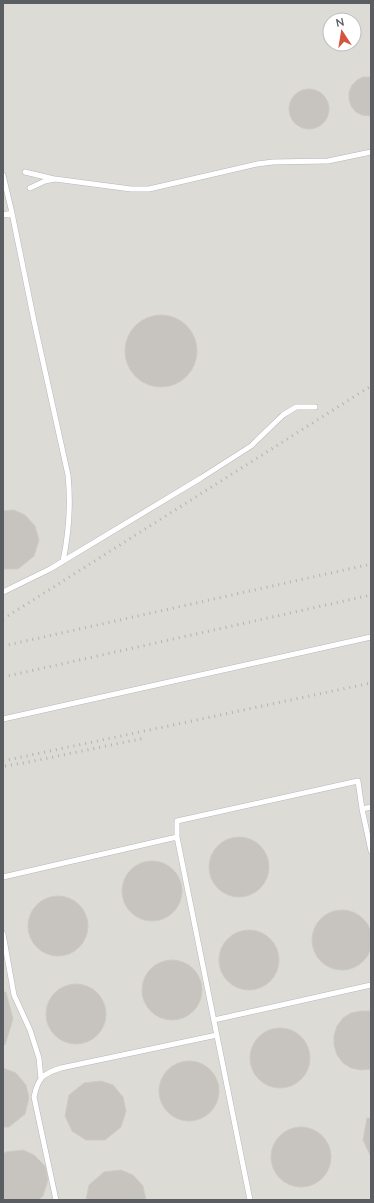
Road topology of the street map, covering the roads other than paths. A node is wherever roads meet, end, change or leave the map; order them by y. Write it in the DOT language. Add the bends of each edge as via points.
graph roads {
  1 [pos="371,152"];
  2 [pos="25,172"];
  3 [pos="3,175"];
  4 [pos="55,179"];
  5 [pos="30,188"];
  6 [pos="12,213"];
  7 [pos="3,215"];
  8 [pos="315,407"];
  9 [pos="63,561"];
  10 [pos="3,592"];
  11 [pos="371,637"];
  12 [pos="3,719"];
  13 [pos="371,807"];
  14 [pos="362,810"];
  15 [pos="177,837"];
  16 [pos="371,851"];
  17 [pos="3,877"];
  18 [pos="3,934"];
  19 [pos="371,986"];
  20 [pos="214,1020"];
  21 [pos="217,1035"];
  22 [pos="41,1079"];
  23 [pos="56,1200"];
  24 [pos="250,1200"];
  1 -- 4 [label="lane" via="328,161 257,164 149,189"];
  2 -- 4 [label="lane"];
  3 -- 6 [label="lane"];
  4 -- 5 [label="lane"];
  6 -- 7 [label="lane"];
  6 -- 9 [label="lane" via="68,474 69,519"];
  8 -- 9 [label="lane" via="296,406 251,446"];
  9 -- 10 [label="lane"];
  11 -- 12 [label="lane"];
  13 -- 14 [label="lane"];
  14 -- 15 [label="lane" via="358,781 177,821"];
  14 -- 16 [label="lane"];
  15 -- 17 [label="lane"];
  15 -- 20 [label="lane"];
  18 -- 22 [label="lane" via="14,995 39,1058"];
  19 -- 20 [label="lane"];
  20 -- 21 [label="lane"];
  21 -- 22 [label="lane" via="61,1068 48,1072"];
  21 -- 24 [label="lane"];
  22 -- 23 [label="lane" via="37,1083 34,1097"];
}
